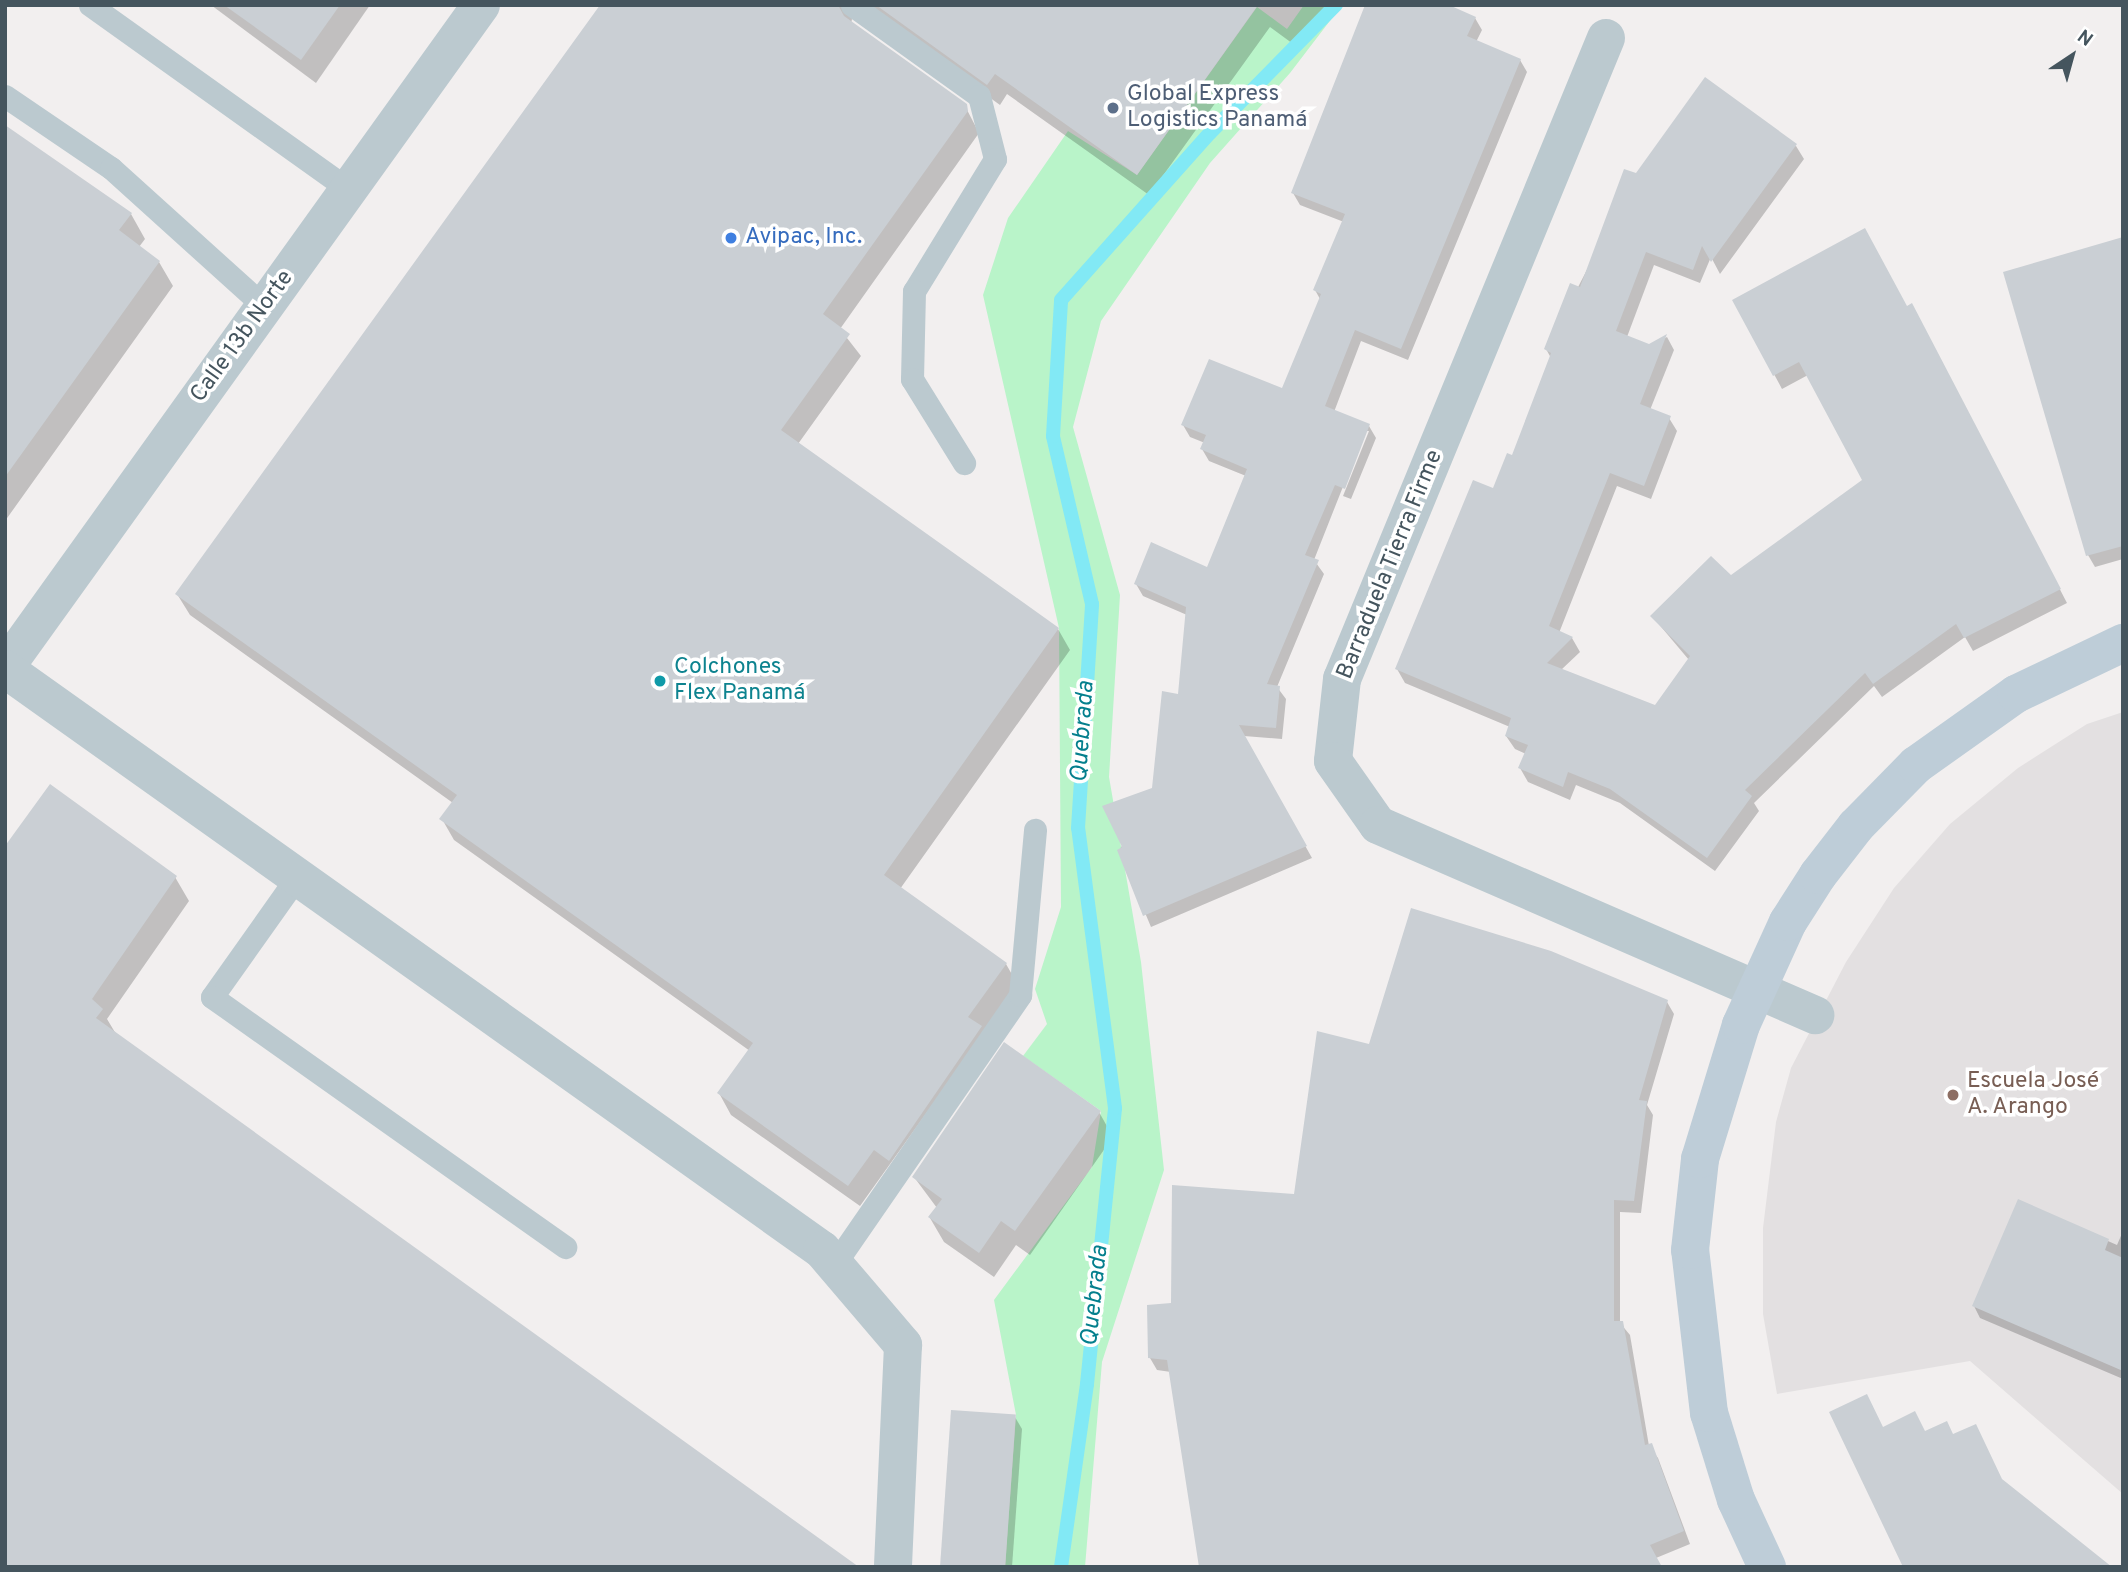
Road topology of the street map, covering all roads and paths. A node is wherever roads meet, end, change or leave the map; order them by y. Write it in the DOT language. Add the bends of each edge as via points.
graph roads {
  1 [pos="90,5"];
  2 [pos="481,5"];
  3 [pos="852,5"];
  4 [pos="1605,38"];
  5 [pos="5,96"];
  6 [pos="349,190"];
  7 [pos="265,307"];
  8 [pos="964,463"];
  9 [pos="2123,643"];
  10 [pos="5,669"];
  11 [pos="1035,830"];
  12 [pos="297,877"];
  13 [pos="1755,990"];
  14 [pos="1816,1015"];
  15 [pos="565,1247"];
  16 [pos="834,1265"];
  17 [pos="893,1567"];
  18 [pos="1767,1567"];
  1 -- 6 [label="lane"];
  2 -- 6 [label="street, Calle 13b Norte"];
  3 -- 8 [label="lane" via="979,96 995,159 914,291 912,379"];
  4 -- 13 [label="street, Barraduela Tierra Firme" via="1342,679 1333,761 1378,825"];
  5 -- 7 [label="lane" via="111,169"];
  6 -- 7 [label="street, Calle 13b Norte"];
  7 -- 10 [label="street, Calle 13b Norte"];
  9 -- 13 [label="street" via="2016,694 1916,765 1856,826 1818,875 1788,922"];
  10 -- 12 [label="street"];
  11 -- 16 [label="lane" via="1020,995"];
  12 -- 15 [label="lane" via="212,997"];
  12 -- 16 [label="street" via="822,1250"];
  13 -- 14 [label="street, Barraduela Tierra Firme"];
  13 -- 18 [label="street" via="1700,1159 1690,1250 1709,1413 1735,1500"];
  16 -- 17 [label="street" via="903,1345"];
}
